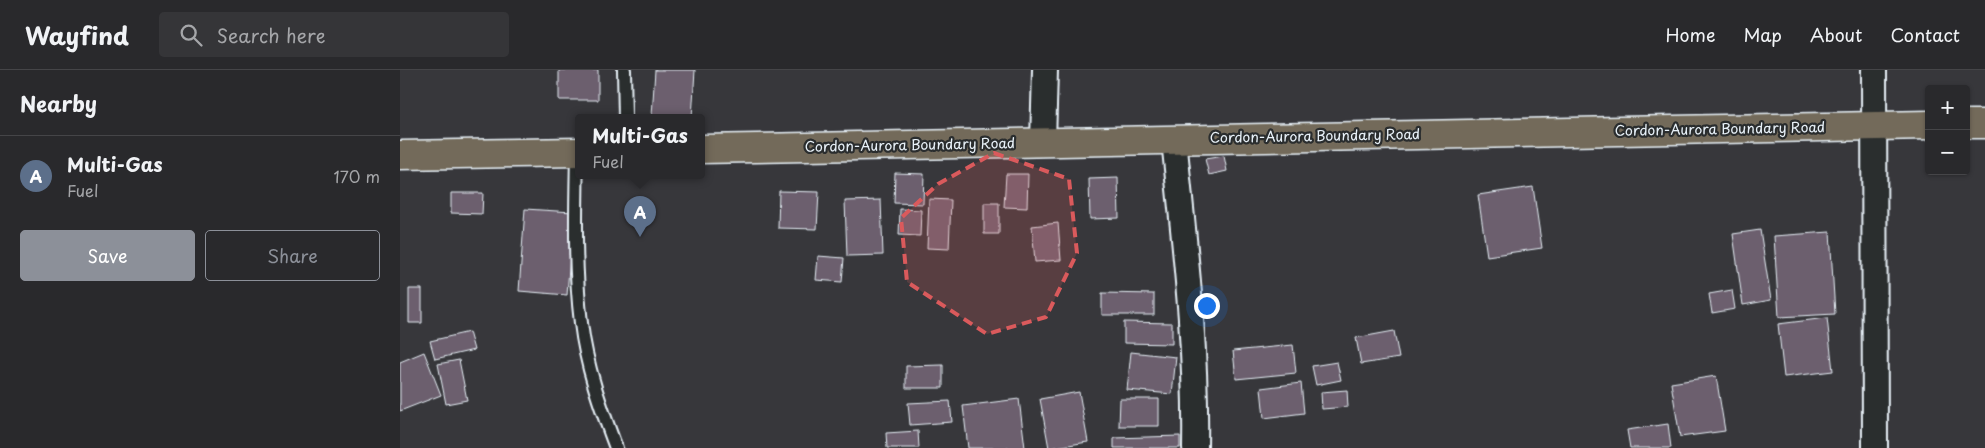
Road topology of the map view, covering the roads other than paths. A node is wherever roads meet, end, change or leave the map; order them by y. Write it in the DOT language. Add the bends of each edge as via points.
graph roads {
  1 [pos="624,70"];
  2 [pos="1045,70"];
  3 [pos="1874,70"];
  4 [pos="624,114"];
  5 [pos="1970,124"];
  6 [pos="1985,124"];
  7 [pos="1925,125"];
  8 [pos="1873,126"];
  9 [pos="1174,139"];
  10 [pos="1043,142"];
  11 [pos="705,149"];
  12 [pos="575,152"];
  13 [pos="400,155"];
  14 [pos="577,179"];
  15 [pos="616,448"];
  16 [pos="1195,448"];
  17 [pos="1875,448"];
  1 -- 4 [label="lane"];
  2 -- 10 [label="street"];
  3 -- 8 [label="street"];
  5 -- 6 [label="main road"];
  7 -- 8 [label="main road, Cordon-Aurora Boundary Road"];
  8 -- 9 [label="main road, Cordon-Aurora Boundary Road"];
  8 -- 17 [label="street"];
  9 -- 10 [label="main road, Cordon-Aurora Boundary Road"];
  9 -- 16 [label="street" via="1187,275 1196,412"];
  10 -- 11 [label="main road, Cordon-Aurora Boundary Road"];
  12 -- 13 [label="main road"];
  14 -- 15 [label="lane" via="576,243 581,325 596,394"];
}
